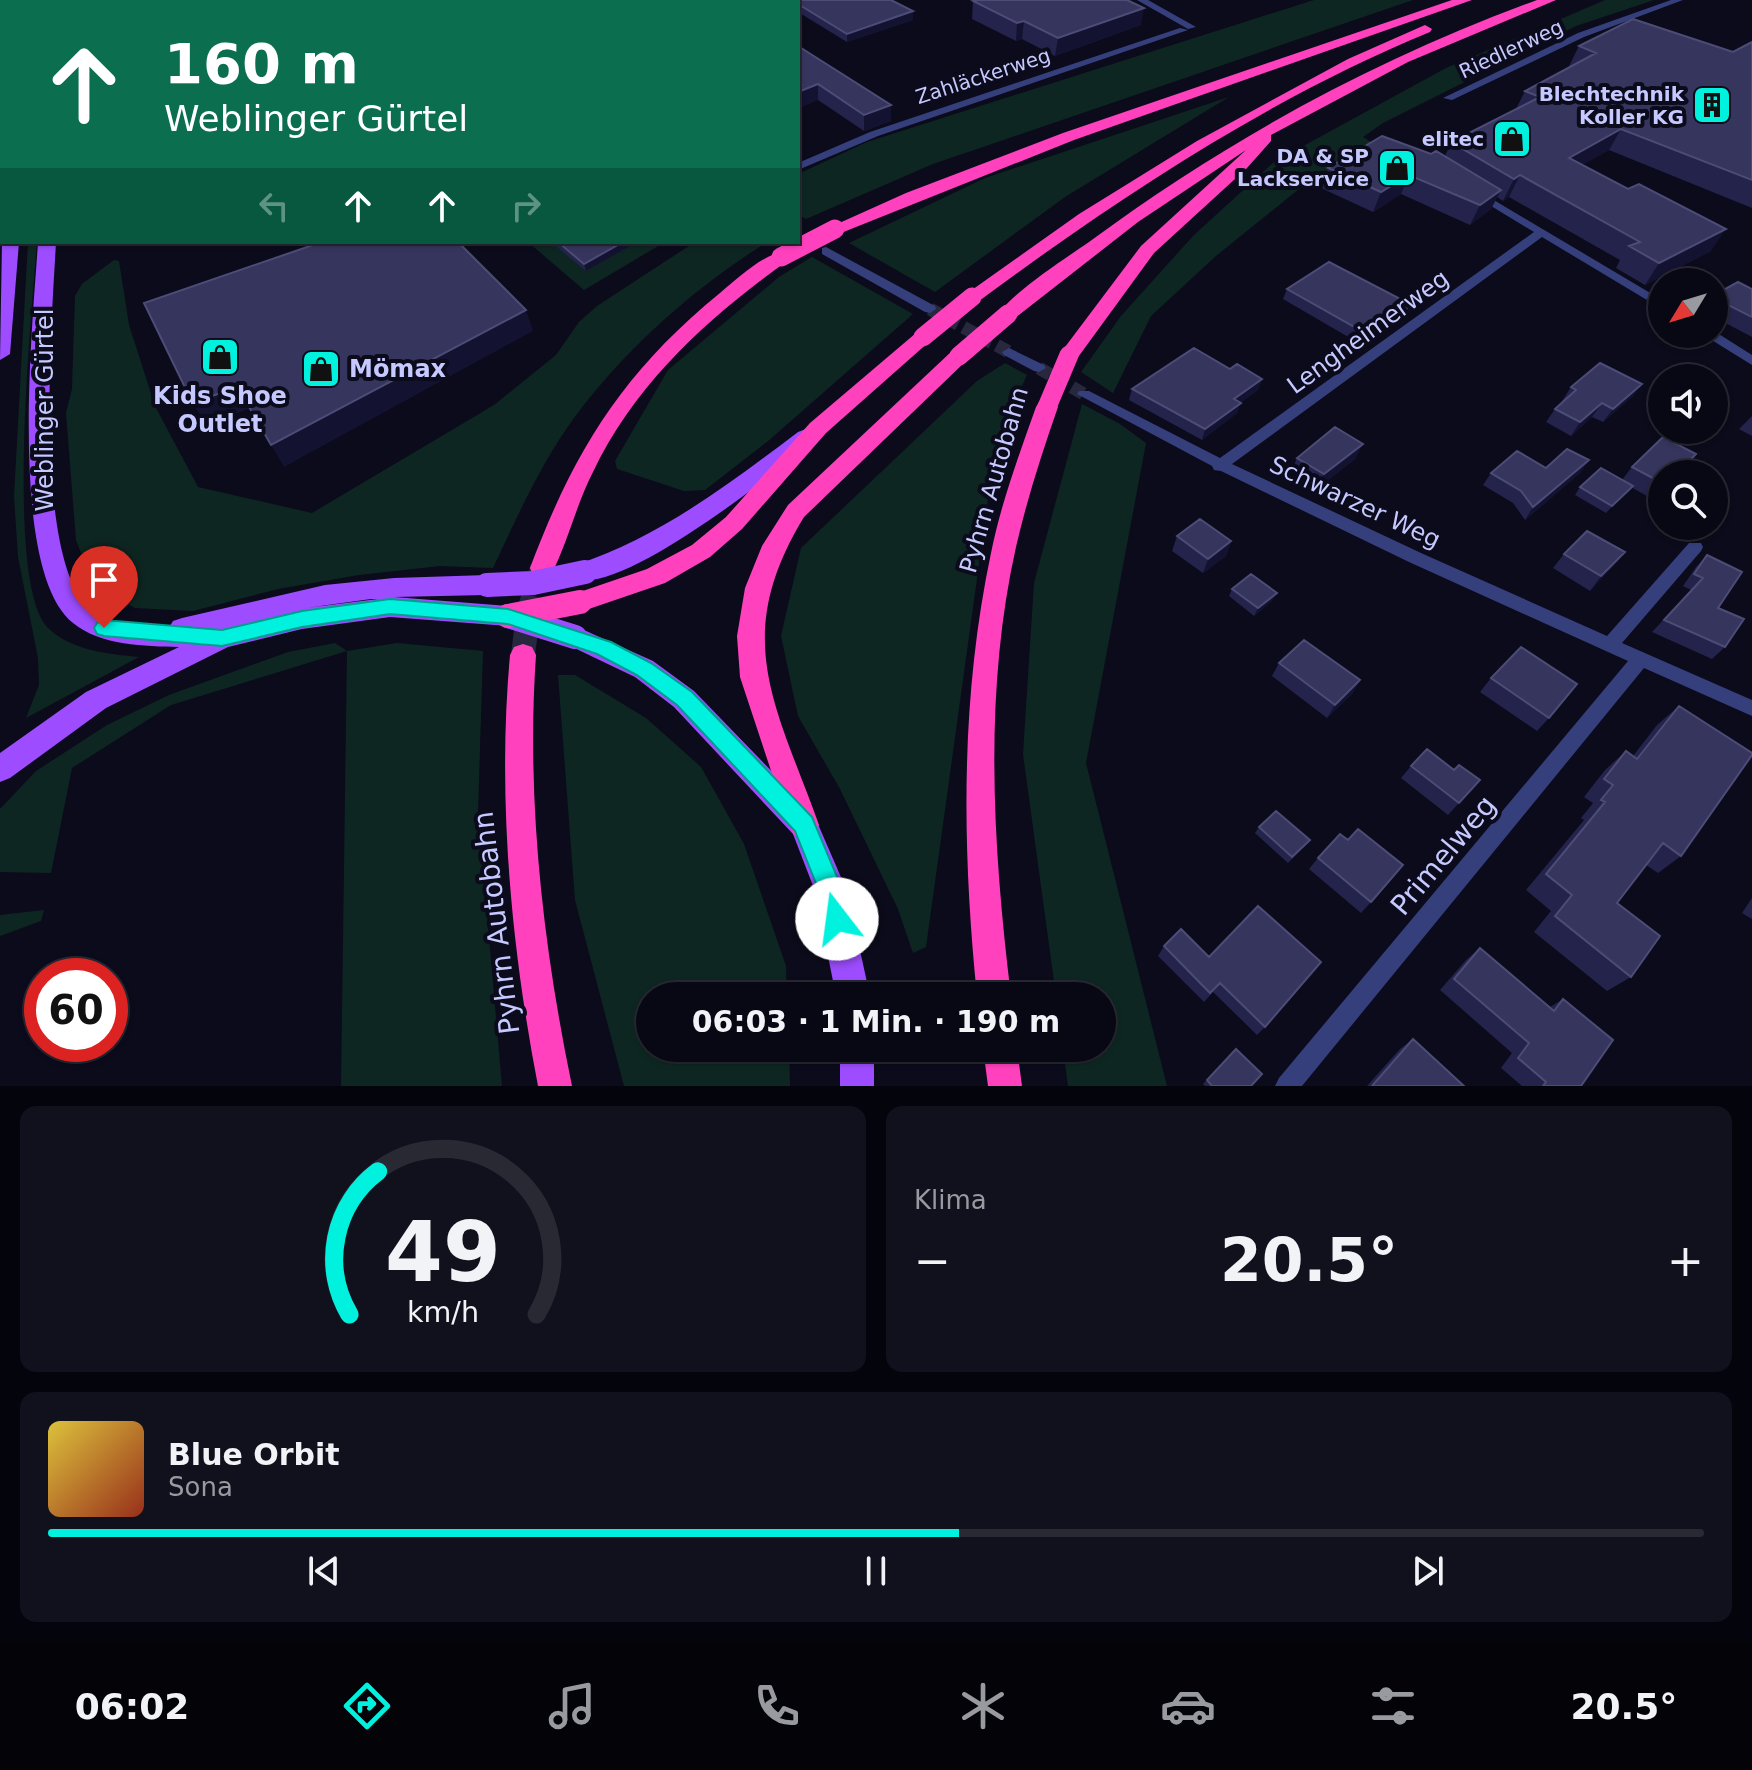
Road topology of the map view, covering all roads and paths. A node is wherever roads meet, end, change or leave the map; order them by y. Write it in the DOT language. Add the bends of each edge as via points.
graph roads {
  1 [pos="1141,0"];
  2 [pos="1549,0"];
  3 [pos="1679,0"];
  4 [pos="1470,5"];
  5 [pos="1448,98"];
  6 [pos="1270,130"];
  7 [pos="800,166"];
  8 [pos="1468,188"];
  9 [pos="1542,232"];
  10 [pos="10,244"];
  11 [pos="47,244"];
  12 [pos="826,251"];
  13 [pos="1648,296"];
  14 [pos="930,309"];
  15 [pos="1728,346"];
  16 [pos="1009,352"];
  17 [pos="0,354"];
  18 [pos="1752,361"];
  19 [pos="1039,368"];
  20 [pos="1084,394"];
  21 [pos="818,428"];
  22 [pos="1219,466"];
  23 [pos="1695,547"];
  24 [pos="542,568"];
  25 [pos="508,616"];
  26 [pos="156,634"];
  27 [pos="222,638"];
  28 [pos="1609,646"];
  29 [pos="523,655"];
  30 [pos="1641,659"];
  31 [pos="1752,708"];
  32 [pos="0,769"];
  33 [pos="804,825"];
  34 [pos="850,982"];
  35 [pos="992,982"];
  36 [pos="857,1062"];
  37 [pos="1002,1062"];
  38 [pos="555,1086"];
  39 [pos="857,1086"];
  40 [pos="1005,1086"];
  41 [pos="1287,1086"];
  1 -- 7 [label="street, Zahläckerweg" via="1187,29 874,134"];
  2 -- 6 [label="highway, Pyhrn Autobahn" via="1440,43"];
  3 -- 5 [label="street, Riedlerweg" via="1581,35"];
  4 -- 21 [label="highway, bridge" via="1340,68 1200,146 1027,256"];
  4 -- 24 [label="highway, bridge" via="1014,155 943,181 781,257 709,310 646,372 611,417 580,469"];
  6 -- 33 [label="highway, bridge" via="1143,209 1008,314 796,511 757,588 750,636 753,677"];
  6 -- 35 [label="highway, Pyhrn Autobahn, bridge" via="1248,160 1158,238 1116,288 1059,373 1032,444 997,567 981,702 982,903"];
  8 -- 9 [label="street"];
  9 -- 13 [label="street"];
  9 -- 22 [label="street, Lengheimerweg"];
  10 -- 17 [label="main road, Weblinger Gürtel"];
  11 -- 26 [label="main road, Weblinger Gürtel" via="40,454 52,561 65,596 80,615 104,628"];
  12 -- 14 [label="street"];
  15 -- 18 [label="street"];
  16 -- 19 [label="street"];
  20 -- 22 [label="street, Schwarzer Weg"];
  21 -- 25 [label="highway, bridge" via="734,523 701,551 656,576 580,602"];
  21 -- 26 [label="main road, bridge" via="664,540 585,572 533,583 353,591"];
  22 -- 28 [label="street, Schwarzer Weg"];
  23 -- 28 [label="street"];
  25 -- 27 [label="main road" via="390,607 302,619"];
  25 -- 33 [label="main road, bridge" via="575,637 644,669 684,699"];
  26 -- 27 [label="main road, Weblinger Gürtel"];
  27 -- 32 [label="main road" via="96,700"];
  28 -- 30 [label="street, Schwarzer Weg"];
  29 -- 38 [label="highway, Pyhrn Autobahn" via="517,710 518,795 541,1016"];
  30 -- 31 [label="street, Schwarzer Weg"];
  30 -- 41 [label="street, Primelweg"];
  33 -- 34 [label="main road" via="831,891"];
  36 -- 39 [label="main road"];
  37 -- 40 [label="highway"];
}
